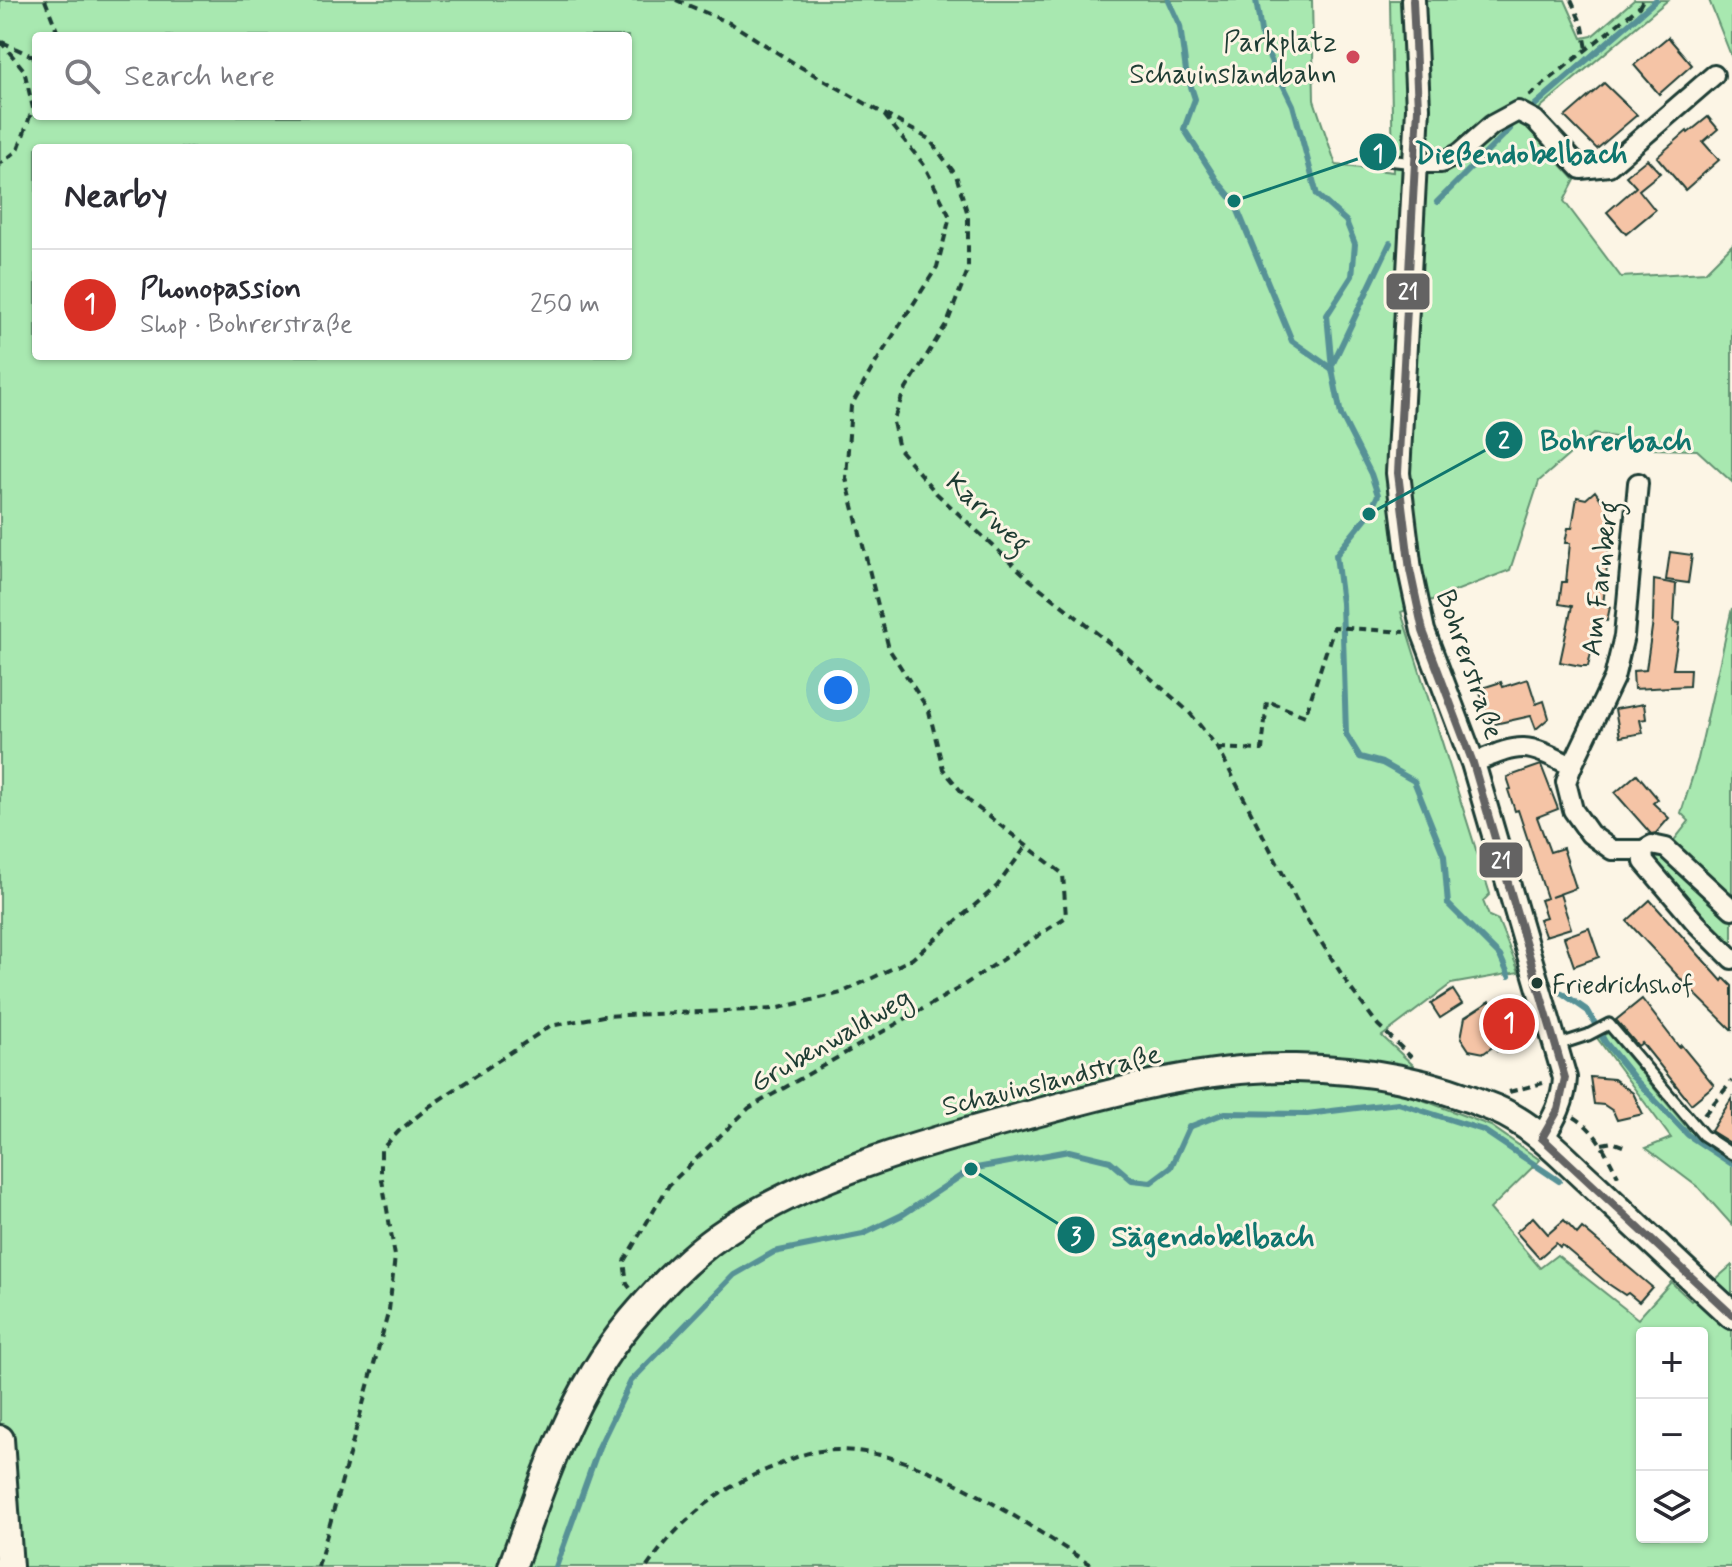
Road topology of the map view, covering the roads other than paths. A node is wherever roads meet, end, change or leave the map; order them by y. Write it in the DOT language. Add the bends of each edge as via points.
graph roads {
  1 [pos="1413,0"];
  2 [pos="1714,75"];
  3 [pos="1377,159"];
  4 [pos="1415,163"];
  5 [pos="1638,483"];
  6 [pos="1473,763"];
  7 [pos="1572,766"];
  8 [pos="1643,850"];
  9 [pos="1732,909"];
  10 [pos="1732,959"];
  11 [pos="1557,1045"];
  12 [pos="1542,1138"];
  13 [pos="1732,1154"];
  14 [pos="1732,1315"];
  15 [pos="0,1439"];
  16 [pos="9,1567"];
  17 [pos="512,1567"];
  1 -- 4 [label="street, Bohrerstraße"];
  2 -- 4 [label="street" via="1609,166 1581,169 1535,120 1518,111 1441,163"];
  3 -- 4 [label="lane"];
  4 -- 6 [label="street, Bohrerstraße" via="1398,473 1423,631"];
  5 -- 7 [label="street, Am Farnberg" via="1624,636 1614,678"];
  6 -- 7 [label="street" via="1522,746"];
  6 -- 11 [label="street, Bohrerstraße"];
  7 -- 8 [label="street" via="1566,782 1573,810 1590,834 1612,850"];
  8 -- 9 [label="street" via="1652,845 1666,848"];
  8 -- 10 [label="street" via="1644,862"];
  11 -- 12 [label="street, Bohrerstraße" via="1565,1078 1563,1095"];
  11 -- 13 [label="lane" via="1609,1024 1703,1135"];
  12 -- 14 [label="main road, Schauinslandstraße"];
  12 -- 17 [label="main road, Schauinslandstraße" via="1433,1077 1245,1069 1167,1081 856,1166 736,1224 643,1306 604,1353 571,1412"];
  15 -- 16 [label="main road"];
}
